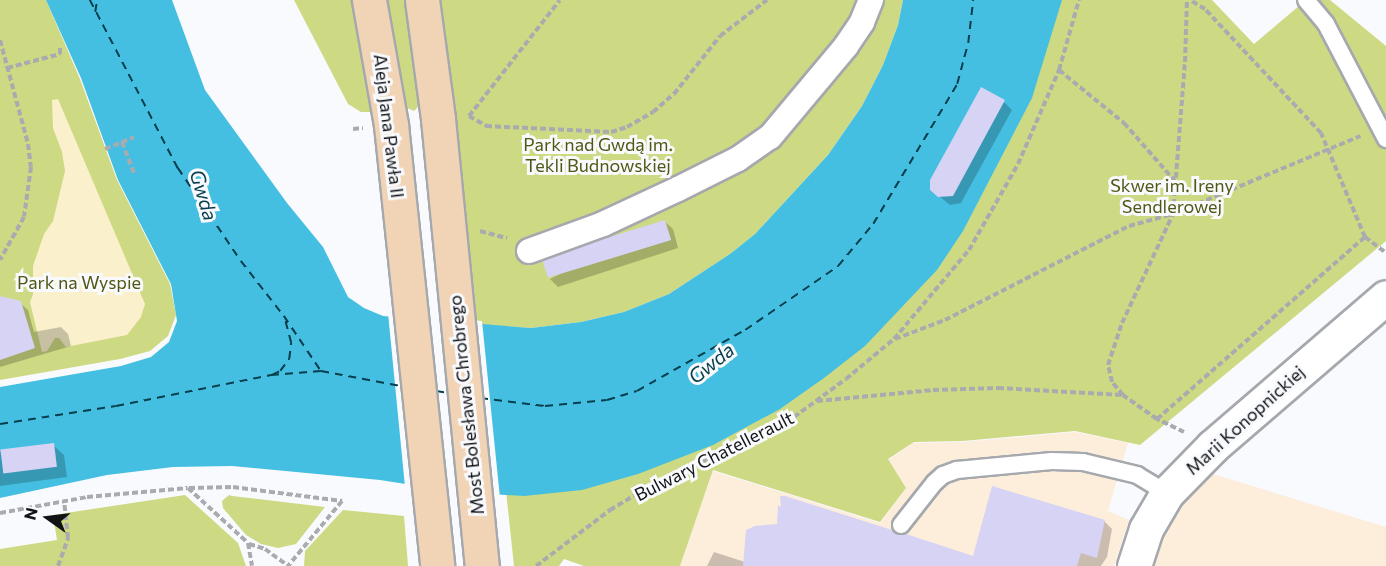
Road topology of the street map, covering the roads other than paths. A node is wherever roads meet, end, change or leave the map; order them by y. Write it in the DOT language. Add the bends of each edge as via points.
graph roads {
  1 [pos="369,0"];
  2 [pos="422,0"];
  3 [pos="871,0"];
  4 [pos="1306,0"];
  5 [pos="1383,133"];
  6 [pos="529,251"];
  7 [pos="1386,297"];
  8 [pos="1167,494"];
  9 [pos="902,525"];
  10 [pos="437,564"];
  11 [pos="482,564"];
  12 [pos="1134,566"];
  1 -- 10 [label="main road, Aleja Jana Pawła II" via="390,115"];
  2 -- 11 [label="main road, Most Bolesława Chrobrego" via="463,239"];
  3 -- 6 [label="street" via="846,46 770,137 738,159 668,194 603,224"];
  4 -- 5 [label="lane" via="1326,24"];
  7 -- 8 [label="street, Marii Konopnickiej" via="1213,446"];
  8 -- 9 [label="lane" via="1137,476 1083,462 957,470 934,483"];
  8 -- 12 [label="street, Marii Konopnickiej" via="1146,529"];
}
